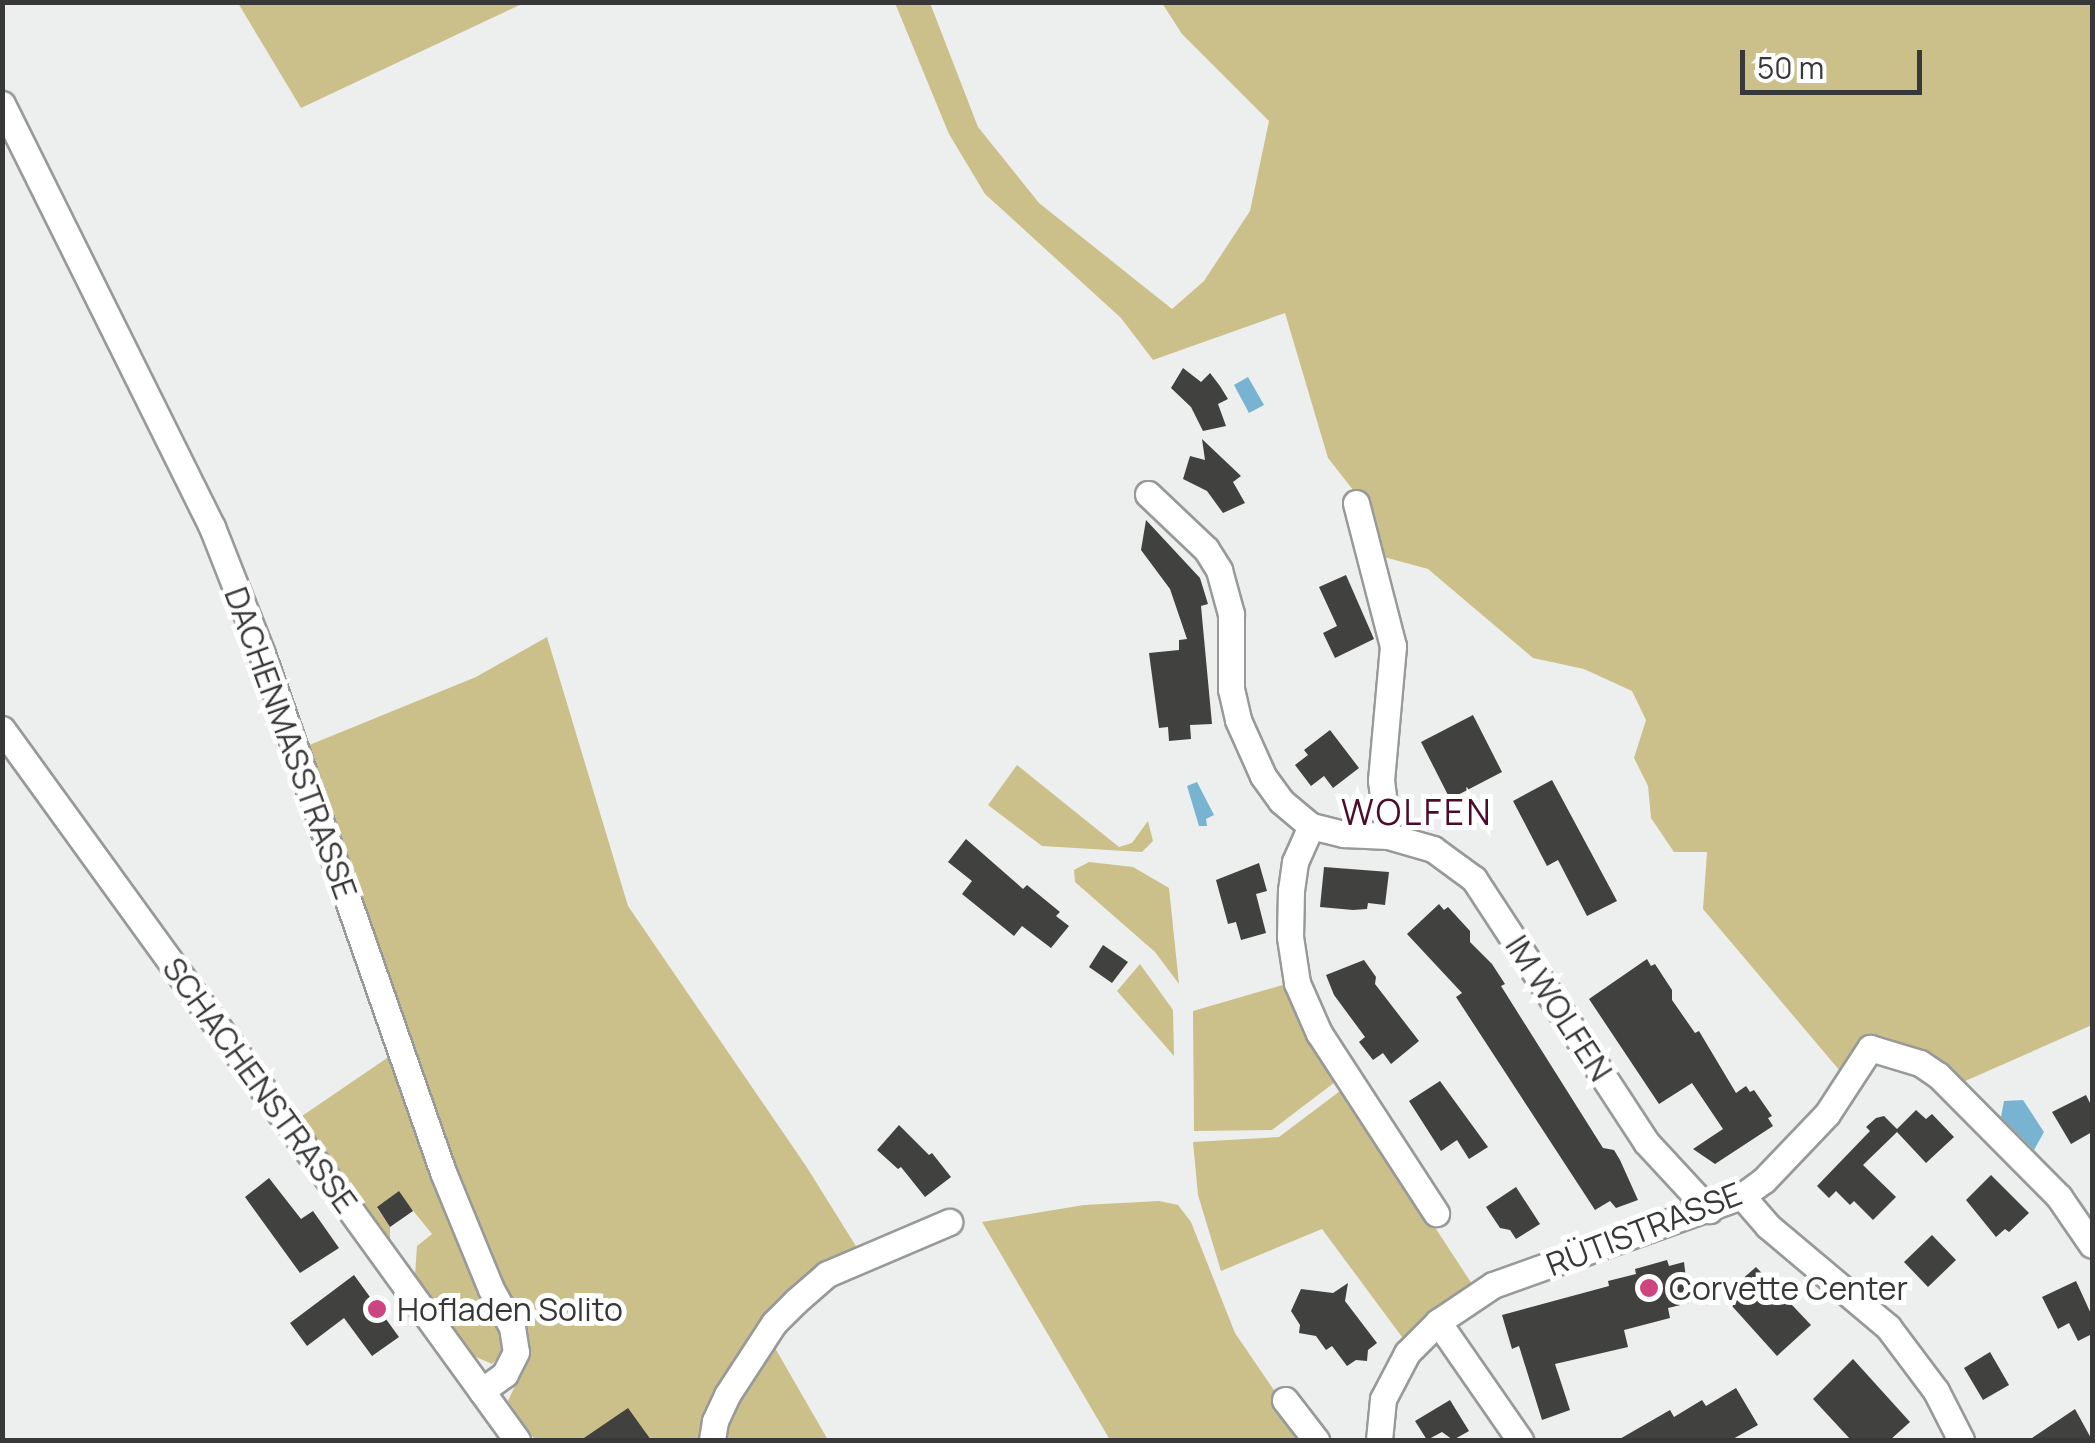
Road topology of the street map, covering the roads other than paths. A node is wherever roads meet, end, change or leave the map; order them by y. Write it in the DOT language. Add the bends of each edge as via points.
graph roads {
  1 [pos="2,104"];
  2 [pos="1148,494"];
  3 [pos="1356,502"];
  4 [pos="2,729"];
  5 [pos="1311,826"];
  6 [pos="1388,836"];
  7 [pos="1742,1196"];
  8 [pos="1709,1210"];
  9 [pos="1436,1213"];
  10 [pos="950,1222"];
  11 [pos="2092,1245"];
  12 [pos="1438,1322"];
  13 [pos="482,1391"];
  14 [pos="1285,1400"];
  15 [pos="516,1440"];
  16 [pos="712,1440"];
  17 [pos="1316,1440"];
  18 [pos="1379,1440"];
  19 [pos="1520,1440"];
  20 [pos="1961,1440"];
  1 -- 13 [label="street, DACHENMASSTRASSE" via="212,527 262,654 443,1172 512,1327 516,1352 505,1374"];
  2 -- 5 [label="street" via="1219,570 1231,614 1230,675 1238,720 1262,776"];
  3 -- 6 [label="street" via="1394,646 1382,780"];
  4 -- 13 [label="street, SCHACHENSTRASSE"];
  5 -- 6 [label="street, IM WOLFEN"];
  5 -- 9 [label="street" via="1291,890 1297,983 1318,1033"];
  6 -- 8 [label="street, IM WOLFEN" via="1434,849 1474,879 1646,1142"];
  7 -- 8 [label="street, RÜTISTRASSE"];
  7 -- 11 [label="street, RÜTISTRASSE" via="1828,1114 1870,1048 1938,1075 2059,1197"];
  7 -- 20 [label="street" via="1768,1226 1888,1326 1936,1391"];
  8 -- 12 [label="street, RÜTISTRASSE" via="1492,1285"];
  10 -- 16 [label="street" via="827,1274 796,1301 728,1395"];
  12 -- 18 [label="street, RÜTISTRASSE" via="1407,1352 1383,1398"];
  12 -- 19 [label="street"];
  13 -- 15 [label="street, SCHACHENSTRASSE"];
  14 -- 17 [label="street"];
}
